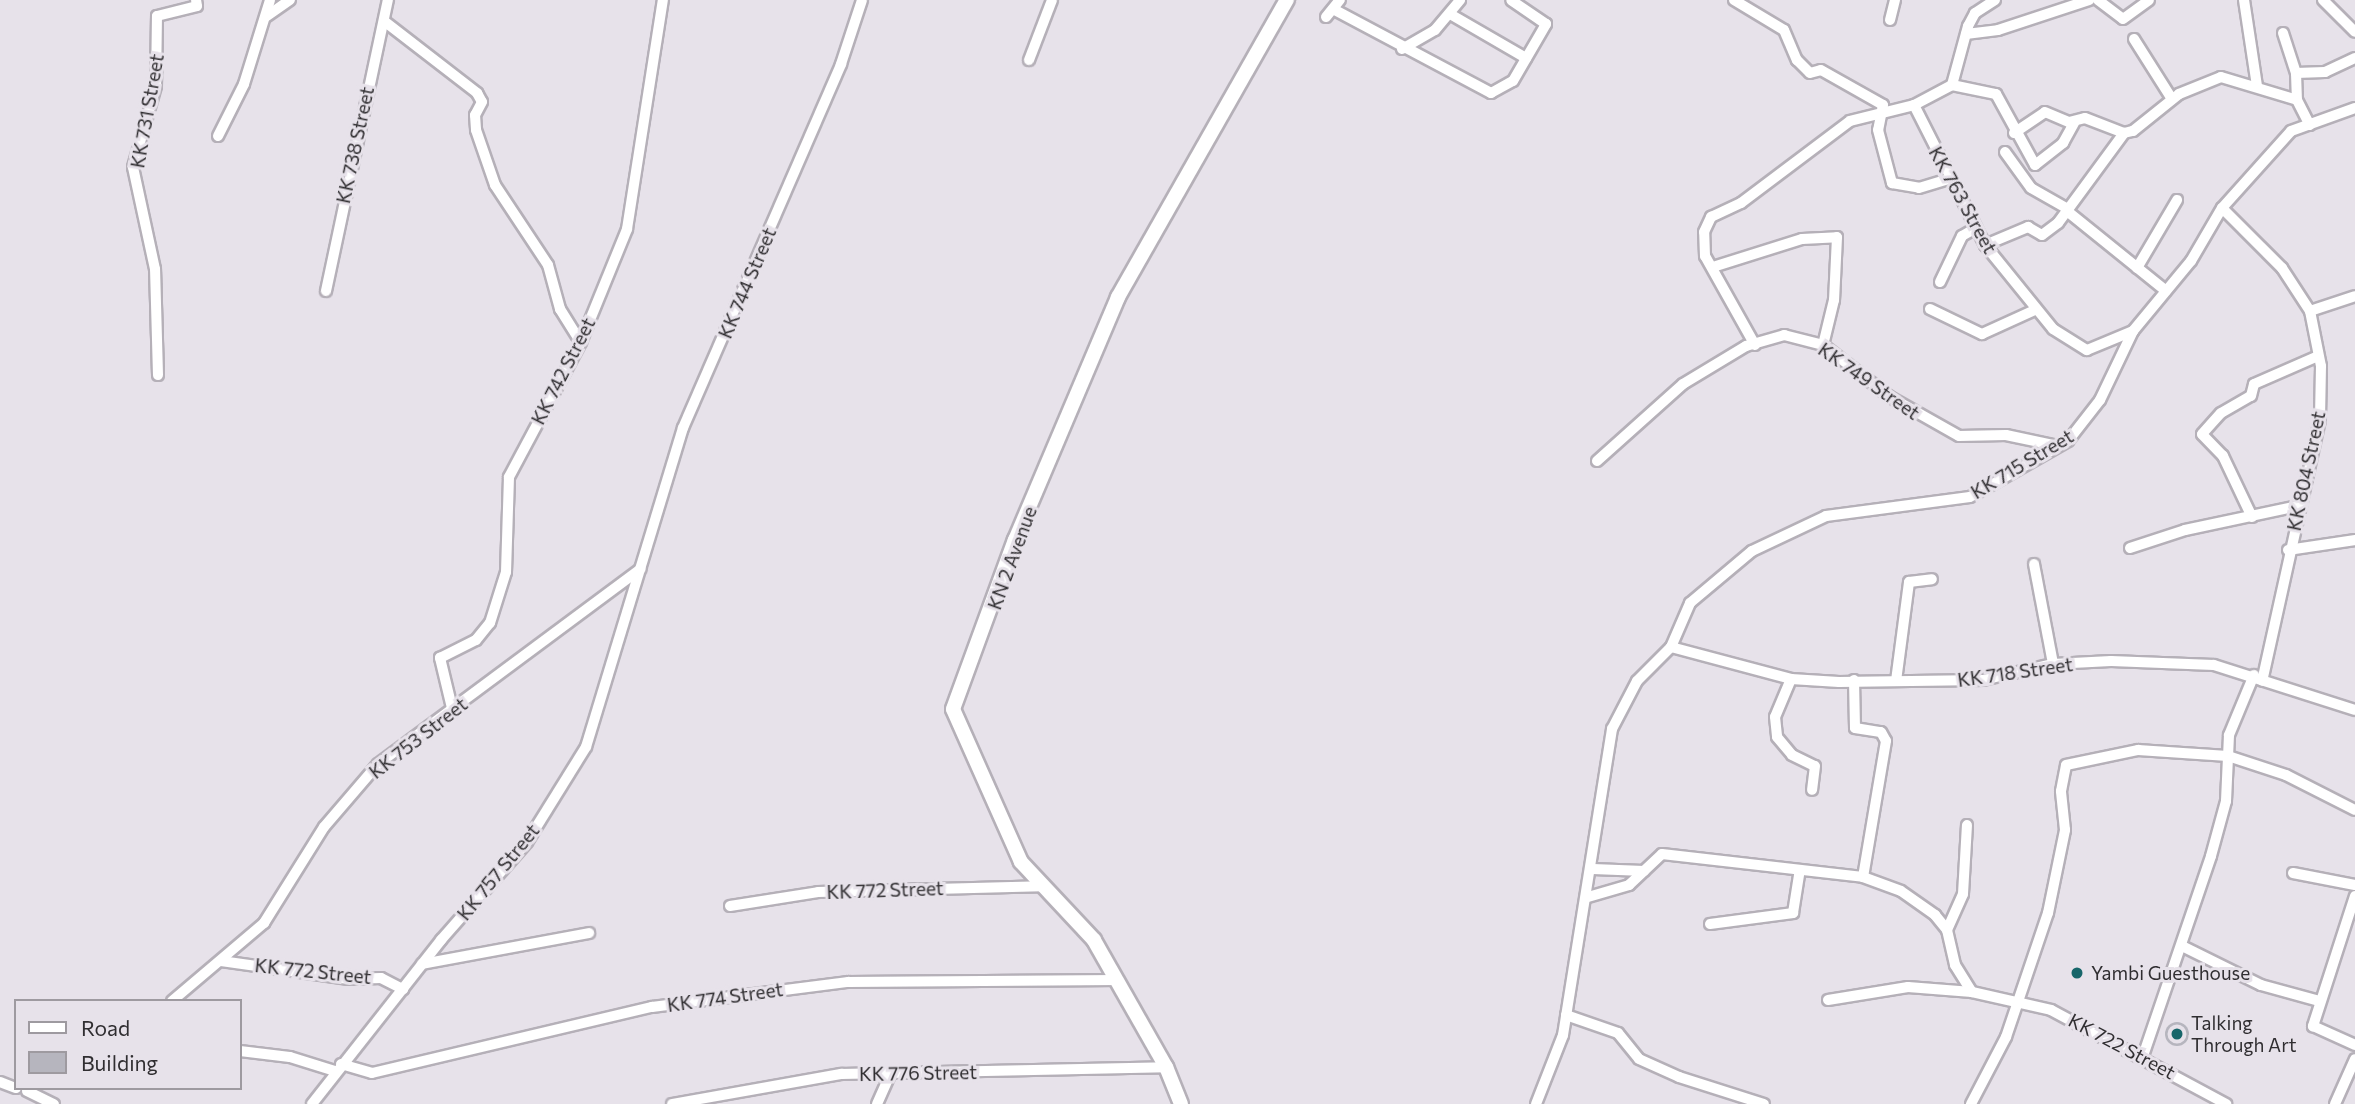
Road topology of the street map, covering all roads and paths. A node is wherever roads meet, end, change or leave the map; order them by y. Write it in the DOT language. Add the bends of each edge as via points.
graph roads {
  1 [pos="196,0"];
  2 [pos="270,0"];
  3 [pos="290,0"];
  4 [pos="387,0"];
  5 [pos="663,0"];
  6 [pos="862,0"];
  7 [pos="1052,0"];
  8 [pos="1287,0"];
  9 [pos="1460,0"];
  10 [pos="1511,0"];
  11 [pos="1734,0"];
  12 [pos="1895,0"];
  13 [pos="1995,0"];
  14 [pos="2089,0"];
  15 [pos="2098,0"];
  16 [pos="2149,0"];
  17 [pos="2244,0"];
  18 [pos="2323,0"];
  19 [pos="1333,9"];
  20 [pos="1450,14"];
  21 [pos="267,16"];
  22 [pos="1890,20"];
  23 [pos="384,21"];
  24 [pos="2355,32"];
  25 [pos="2283,33"];
  26 [pos="1966,34"];
  27 [pos="2134,39"];
  28 [pos="1402,49"];
  29 [pos="1526,58"];
  30 [pos="2355,58"];
  31 [pos="1028,60"];
  32 [pos="2296,73"];
  33 [pos="1952,85"];
  34 [pos="2258,86"];
  35 [pos="2172,99"];
  36 [pos="2297,100"];
  37 [pos="1914,105"];
  38 [pos="2355,108"];
  39 [pos="1884,112"];
  40 [pos="2350,116"];
  41 [pos="2074,123"];
  42 [pos="2309,125"];
  43 [pos="2014,133"];
  44 [pos="2124,134"];
  45 [pos="218,136"];
  46 [pos="2004,152"];
  47 [pos="1949,179"];
  48 [pos="2177,200"];
  49 [pos="2222,208"];
  50 [pos="2067,210"];
  51 [pos="1976,228"];
  52 [pos="1985,245"];
  53 [pos="1716,265"];
  54 [pos="2137,268"];
  55 [pos="1940,282"];
  56 [pos="326,291"];
  57 [pos="2166,291"];
  58 [pos="2355,296"];
  59 [pos="1930,309"];
  60 [pos="2035,310"];
  61 [pos="2310,311"];
  62 [pos="2133,331"];
  63 [pos="580,342"];
  64 [pos="1755,345"];
  65 [pos="1823,345"];
  66 [pos="2318,356"];
  67 [pos="158,375"];
  68 [pos="2054,445"];
  69 [pos="1597,461"];
  70 [pos="2298,506"];
  71 [pos="2252,517"];
  72 [pos="2355,540"];
  73 [pos="2130,548"];
  74 [pos="2288,550"];
  75 [pos="2034,564"];
  76 [pos="640,569"];
  77 [pos="1933,579"];
  78 [pos="1671,647"];
  79 [pos="2053,664"];
  80 [pos="2258,678"];
  81 [pos="1791,679"];
  82 [pos="1854,680"];
  83 [pos="1896,681"];
  84 [pos="2355,710"];
  85 [pos="453,712"];
  86 [pos="2228,756"];
  87 [pos="1812,790"];
  88 [pos="2355,810"];
  89 [pos="1967,825"];
  90 [pos="1593,869"];
  91 [pos="1644,871"];
  92 [pos="2293,873"];
  93 [pos="1799,874"];
  94 [pos="1863,877"];
  95 [pos="2355,885"];
  96 [pos="1041,886"];
  97 [pos="2355,896"];
  98 [pos="1588,897"];
  99 [pos="730,906"];
  100 [pos="1710,924"];
  101 [pos="1947,930"];
  102 [pos="589,933"];
  103 [pos="2182,946"];
  104 [pos="221,961"];
  105 [pos="422,964"];
  106 [pos="1118,980"];
  107 [pos="403,989"];
  108 [pos="1972,992"];
  109 [pos="174,999"];
  110 [pos="1828,1000"];
  111 [pos="2319,1000"];
  112 [pos="2018,1004"];
  113 [pos="1566,1015"];
  114 [pos="2355,1045"];
  115 [pos="242,1051"];
  116 [pos="2143,1056"];
  117 [pos="2355,1059"];
  118 [pos="1166,1067"];
  119 [pos="338,1068"];
  120 [pos="891,1072"];
  121 [pos="26,1090"];
  122 [pos="54,1104"];
  123 [pos="312,1104"];
  124 [pos="672,1104"];
  125 [pos="877,1104"];
  126 [pos="1181,1104"];
  127 [pos="1535,1104"];
  128 [pos="1764,1104"];
  129 [pos="1971,1104"];
  130 [pos="2226,1104"];
  131 [pos="2335,1104"];
  1 -- 67 [label="street, KK 731 Street" via="197,6 157,16 156,86 133,167 155,269"];
  2 -- 21 [label="street"];
  3 -- 21 [label="street"];
  4 -- 23 [label="street, KK 738 Street"];
  5 -- 63 [label="street, KK 742 Street" via="627,229"];
  6 -- 76 [label="street, KK 744 Street" via="841,64 683,428"];
  7 -- 31 [label="street"];
  8 -- 96 [label="street, KN 2 Avenue" via="1118,297 1015,540 953,709 1009,840"];
  9 -- 20 [label="street"];
  10 -- 29 [label="street" via="1546,24"];
  11 -- 39 [label="street" via="1784,30 1797,60 1810,73 1821,70 1853,86 1883,105"];
  12 -- 22 [label="street"];
  13 -- 26 [label="street" via="1975,13"];
  14 -- 26 [label="street" via="1998,30"];
  15 -- 16 [label="street" via="2123,19"];
  17 -- 34 [label="street"];
  18 -- 24 [label="street"];
  19 -- 28 [label="street"];
  20 -- 28 [label="street"];
  20 -- 29 [label="street"];
  21 -- 45 [label="street" via="244,84"];
  23 -- 56 [label="street, KK 738 Street"];
  23 -- 63 [label="street" via="477,93 482,102 475,115 476,130 495,185 548,265 560,309"];
  25 -- 32 [label="street"];
  26 -- 33 [label="street"];
  27 -- 35 [label="street"];
  28 -- 29 [label="street" via="1491,93 1504,90"];
  30 -- 32 [label="street" via="2325,72"];
  32 -- 36 [label="street"];
  33 -- 37 [label="street"];
  33 -- 43 [label="street" via="1991,90"];
  34 -- 35 [label="street" via="2207,79"];
  34 -- 36 [label="street"];
  35 -- 44 [label="street"];
  36 -- 42 [label="street"];
  37 -- 39 [label="street"];
  37 -- 47 [label="street, KK 763 Street"];
  38 -- 40 [label="street, KK 715 Street"];
  39 -- 47 [label="street" via="1878,130 1892,183 1919,188"];
  39 -- 64 [label="street" via="1850,121 1741,203 1711,217 1704,232 1705,256"];
  40 -- 42 [label="street, KK 715 Street"];
  41 -- 43 [label="street" via="2040,113"];
  41 -- 43 [label="street" via="2063,143 2035,165"];
  41 -- 44 [label="street" via="2085,118"];
  42 -- 49 [label="street, KK 715 Street" via="2291,131"];
  44 -- 50 [label="street" via="2082,198"];
  46 -- 50 [label="street" via="2039,195 2051,194"];
  47 -- 51 [label="street, KK 763 Street"];
  48 -- 54 [label="street"];
  49 -- 57 [label="street, KK 715 Street"];
  49 -- 61 [label="street, KK 804 Street" via="2282,268"];
  50 -- 52 [label="street" via="2042,235 2028,227"];
  50 -- 54 [label="street"];
  51 -- 52 [label="street, KK 763 Street"];
  51 -- 55 [label="street" via="1962,236"];
  52 -- 60 [label="street, KK 763 Street"];
  53 -- 65 [label="street" via="1802,239 1837,237 1834,300"];
  54 -- 57 [label="street"];
  57 -- 62 [label="street, KK 715 Street"];
  58 -- 61 [label="street"];
  59 -- 60 [label="street" via="1982,334"];
  60 -- 62 [label="street, KK 763 Street" via="2068,342 2087,350"];
  61 -- 66 [label="street, KK 804 Street"];
  62 -- 68 [label="street, KK 715 Street" via="2088,417 2068,441"];
  63 -- 85 [label="street, KK 742 Street" via="509,477 506,572 490,623 476,640 440,658"];
  64 -- 65 [label="street, KK 749 Street" via="1784,335"];
  64 -- 69 [label="street, KK 749 Street" via="1658,402"];
  65 -- 68 [label="street, KK 749 Street" via="1890,397 1959,436 2006,435"];
  66 -- 70 [label="street, KK 804 Street" via="2320,421"];
  66 -- 71 [label="street" via="2253,384 2251,396 2221,413 2202,434 2223,456"];
  68 -- 78 [label="street, KK 715 Street" via="1970,497 1826,516 1752,551 1690,603"];
  70 -- 71 [label="street"];
  70 -- 74 [label="street, KK 804 Street"];
  71 -- 73 [label="street" via="2185,530"];
  72 -- 74 [label="street"];
  74 -- 80 [label="street, KK 804 Street"];
  75 -- 79 [label="street"];
  76 -- 85 [label="street, KK 753 Street" via="584,606"];
  76 -- 105 [label="street, KK 757 Street" via="586,747 527,842"];
  77 -- 83 [label="street" via="1909,582"];
  78 -- 81 [label="street, KK 718 Street"];
  78 -- 90 [label="street" via="1637,681 1612,729"];
  79 -- 80 [label="street, KK 718 Street" via="2185,662"];
  79 -- 83 [label="street, KK 718 Street" via="1983,680"];
  80 -- 84 [label="street, KK 718 Street"];
  80 -- 86 [label="street, KK 804 Street" via="2235,712"];
  81 -- 82 [label="street, KK 718 Street"];
  81 -- 87 [label="street" via="1776,717 1777,737 1791,755 1815,766"];
  82 -- 83 [label="street, KK 718 Street"];
  82 -- 94 [label="street" via="1855,728 1881,732 1886,741"];
  85 -- 104 [label="street, KK 753 Street" via="378,764 324,827 264,923"];
  86 -- 88 [label="street" via="2286,775"];
  86 -- 103 [label="street, KK 804 Street" via="2226,801"];
  86 -- 112 [label="street" via="2138,750 2066,765 2062,855"];
  89 -- 101 [label="street" via="1963,894"];
  90 -- 91 [label="street"];
  90 -- 98 [label="street"];
  91 -- 93 [label="street" via="1662,854"];
  91 -- 98 [label="street" via="1629,885"];
  92 -- 95 [label="street"];
  93 -- 94 [label="street"];
  93 -- 100 [label="street" via="1793,913"];
  94 -- 101 [label="street" via="1911,897"];
  96 -- 99 [label="street, KK 772 Street" via="818,892"];
  96 -- 106 [label="street, KN 2 Avenue" via="1078,918"];
  97 -- 111 [label="street"];
  98 -- 113 [label="street" via="1577,934"];
  101 -- 108 [label="street" via="1955,965"];
  102 -- 105 [label="street"];
  103 -- 111 [label="street" via="2261,985"];
  103 -- 116 [label="street, KK 804 Street"];
  104 -- 107 [label="street, KK 772 Street" via="349,979 381,978"];
  104 -- 109 [label="street, KK 753 Street"];
  105 -- 107 [label="street, KK 757 Street"];
  106 -- 118 [label="street, KN 2 Avenue"];
  106 -- 119 [label="street, KK 774 Street" via="835,983 652,1007 372,1073"];
  107 -- 119 [label="street, KK 757 Street"];
  108 -- 110 [label="street, KK 722 Street" via="1908,987"];
  108 -- 112 [label="street, KK 722 Street"];
  111 -- 114 [label="street" via="2316,1029"];
  112 -- 116 [label="street, KK 722 Street" via="2068,1016"];
  112 -- 129 [label="street"];
  113 -- 127 [label="street"];
  113 -- 128 [label="street" via="1618,1033 1639,1059 1679,1077"];
  115 -- 119 [label="street, KK 774 Street" via="290,1056"];
  116 -- 130 [label="street, KK 722 Street"];
  117 -- 131 [label="street"];
  118 -- 120 [label="street, KK 776 Street"];
  118 -- 126 [label="street, KN 2 Avenue"];
  119 -- 123 [label="street, KK 757 Street"];
  120 -- 124 [label="street, KK 776 Street" via="841,1074"];
  120 -- 125 [label="street"];
  121 -- 122 [label="street"];
}
